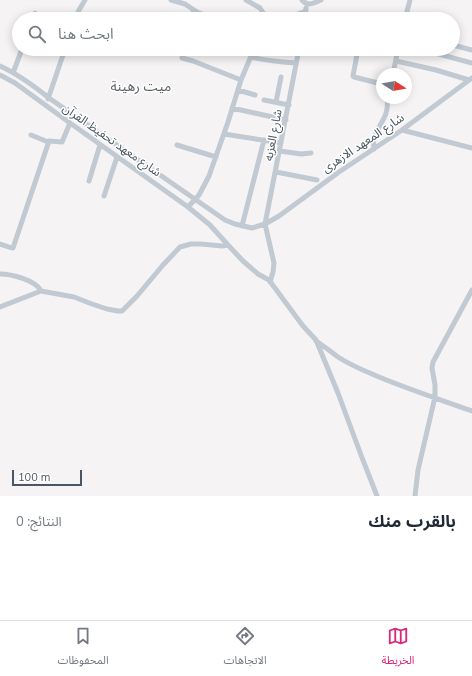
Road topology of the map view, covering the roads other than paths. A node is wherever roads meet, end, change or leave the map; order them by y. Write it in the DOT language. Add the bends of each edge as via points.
graph roads {
  1 [pos="86,0"];
  2 [pos="171,0"];
  3 [pos="246,0"];
  4 [pos="321,0"];
  5 [pos="410,0"];
  6 [pos="304,2"];
  7 [pos="194,10"];
  8 [pos="306,11"];
  9 [pos="78,12"];
  10 [pos="198,12"];
  11 [pos="262,12"];
  12 [pos="407,12"];
  13 [pos="460,47"];
  14 [pos="472,50"];
  15 [pos="19,56"];
  16 [pos="63,56"];
  17 [pos="182,56"];
  18 [pos="298,56"];
  19 [pos="357,56"];
  20 [pos="397,56"];
  21 [pos="446,56"];
  22 [pos="251,57"];
  23 [pos="396,61"];
  24 [pos="296,63"];
  25 [pos="472,63"];
  26 [pos="0,66"];
  27 [pos="394,68"];
  28 [pos="13,73"];
  29 [pos="0,75"];
  30 [pos="281,77"];
  31 [pos="471,79"];
  32 [pos="241,80"];
  33 [pos="376,82"];
  34 [pos="238,90"];
  35 [pos="255,94"];
  36 [pos="49,98"];
  37 [pos="264,100"];
  38 [pos="276,102"];
  39 [pos="388,104"];
  40 [pos="289,105"];
  41 [pos="46,106"];
  42 [pos="232,108"];
  43 [pos="286,120"];
  44 [pos="70,124"];
  45 [pos="402,130"];
  46 [pos="224,134"];
  47 [pos="31,135"];
  48 [pos="264,140"];
  49 [pos="48,142"];
  50 [pos="282,143"];
  51 [pos="177,144"];
  52 [pos="100,145"];
  53 [pos="472,148"];
  54 [pos="374,149"];
  55 [pos="280,151"];
  56 [pos="312,153"];
  57 [pos="117,157"];
  58 [pos="216,157"];
  59 [pos="276,172"];
  60 [pos="317,180"];
  61 [pos="89,181"];
  62 [pos="104,196"];
  63 [pos="195,200"];
  64 [pos="188,206"];
  65 [pos="265,224"];
  66 [pos="242,226"];
  67 [pos="0,244"];
  68 [pos="228,245"];
  69 [pos="0,274"];
  70 [pos="270,282"];
  71 [pos="472,290"];
  72 [pos="41,291"];
  73 [pos="0,307"];
  74 [pos="316,340"];
  75 [pos="435,398"];
  76 [pos="472,412"];
  77 [pos="374,488"];
  78 [pos="374,496"];
  79 [pos="377,496"];
  80 [pos="415,496"];
  1 -- 9 [label="street"];
  2 -- 7 [label="street"];
  3 -- 11 [label="street"];
  4 -- 6 [label="street" via="312,4"];
  5 -- 12 [label="street"];
  6 -- 8 [label="street"];
  7 -- 10 [label="street"];
  13 -- 14 [label="street"];
  15 -- 28 [label="street"];
  16 -- 36 [label="street"];
  17 -- 32 [label="street" via="182,58"];
  18 -- 24 [label="street, شارع العزبه"];
  19 -- 33 [label="street" via="353,76"];
  20 -- 23 [label="street"];
  21 -- 25 [label="street"];
  22 -- 24 [label="street"];
  22 -- 32 [label="street"];
  23 -- 27 [label="street"];
  23 -- 31 [label="street"];
  24 -- 40 [label="street, شارع العزبه"];
  26 -- 28 [label="street"];
  28 -- 36 [label="street"];
  29 -- 41 [label="street, شارع معهد تحفيظ القرآن"];
  30 -- 38 [label="street"];
  31 -- 45 [label="street, شارع المعهد الازهرى"];
  32 -- 34 [label="street"];
  34 -- 35 [label="street"];
  34 -- 42 [label="street"];
  36 -- 41 [label="street"];
  36 -- 63 [label="street"];
  37 -- 38 [label="street"];
  38 -- 40 [label="street"];
  39 -- 54 [label="street" via="386,115 374,138"];
  40 -- 43 [label="street, شارع العزبه"];
  41 -- 44 [label="street, شارع معهد تحفيظ القرآن"];
  42 -- 43 [label="street"];
  42 -- 46 [label="street"];
  43 -- 50 [label="street, شارع العزبه"];
  44 -- 49 [label="street" via="62,142"];
  44 -- 52 [label="street, شارع معهد تحفيظ القرآن"];
  45 -- 53 [label="street"];
  45 -- 54 [label="street, شارع المعهد الازهرى"];
  46 -- 48 [label="street"];
  46 -- 58 [label="street"];
  47 -- 49 [label="street"];
  48 -- 50 [label="street"];
  48 -- 66 [label="street"];
  49 -- 67 [label="street" via="13,248"];
  50 -- 55 [label="street, شارع العزبه"];
  51 -- 58 [label="street"];
  52 -- 57 [label="street, شارع معهد تحفيظ القرآن"];
  52 -- 61 [label="street"];
  54 -- 65 [label="street, شارع المعهد الازهرى"];
  55 -- 56 [label="street"];
  55 -- 59 [label="street, شارع العزبه"];
  57 -- 62 [label="street"];
  57 -- 64 [label="street, شارع معهد تحفيظ القرآن"];
  58 -- 63 [label="street" via="207,180"];
  59 -- 60 [label="street"];
  59 -- 65 [label="street, شارع العزبه"];
  63 -- 64 [label="street"];
  63 -- 66 [label="street" via="224,220"];
  64 -- 68 [label="street, شارع معهد تحفيظ القرآن"];
  65 -- 66 [label="street" via="252,228"];
  65 -- 70 [label="street" via="274,263"];
  68 -- 70 [label="street, شارع معهد تحفيظ القرآن"];
  68 -- 72 [label="street" via="191,244 180,247 122,311 107,309 70,296"];
  69 -- 72 [label="street" via="32,282"];
  70 -- 74 [label="street, شارع معهد تحفيظ القرآن"];
  71 -- 75 [label="street" via="433,362"];
  72 -- 73 [label="street"];
  74 -- 75 [label="street" via="354,366"];
  74 -- 77 [label="street"];
  75 -- 76 [label="street"];
  75 -- 80 [label="street" via="418,470"];
  77 -- 78 [label="street"];
  77 -- 79 [label="street"];
}
